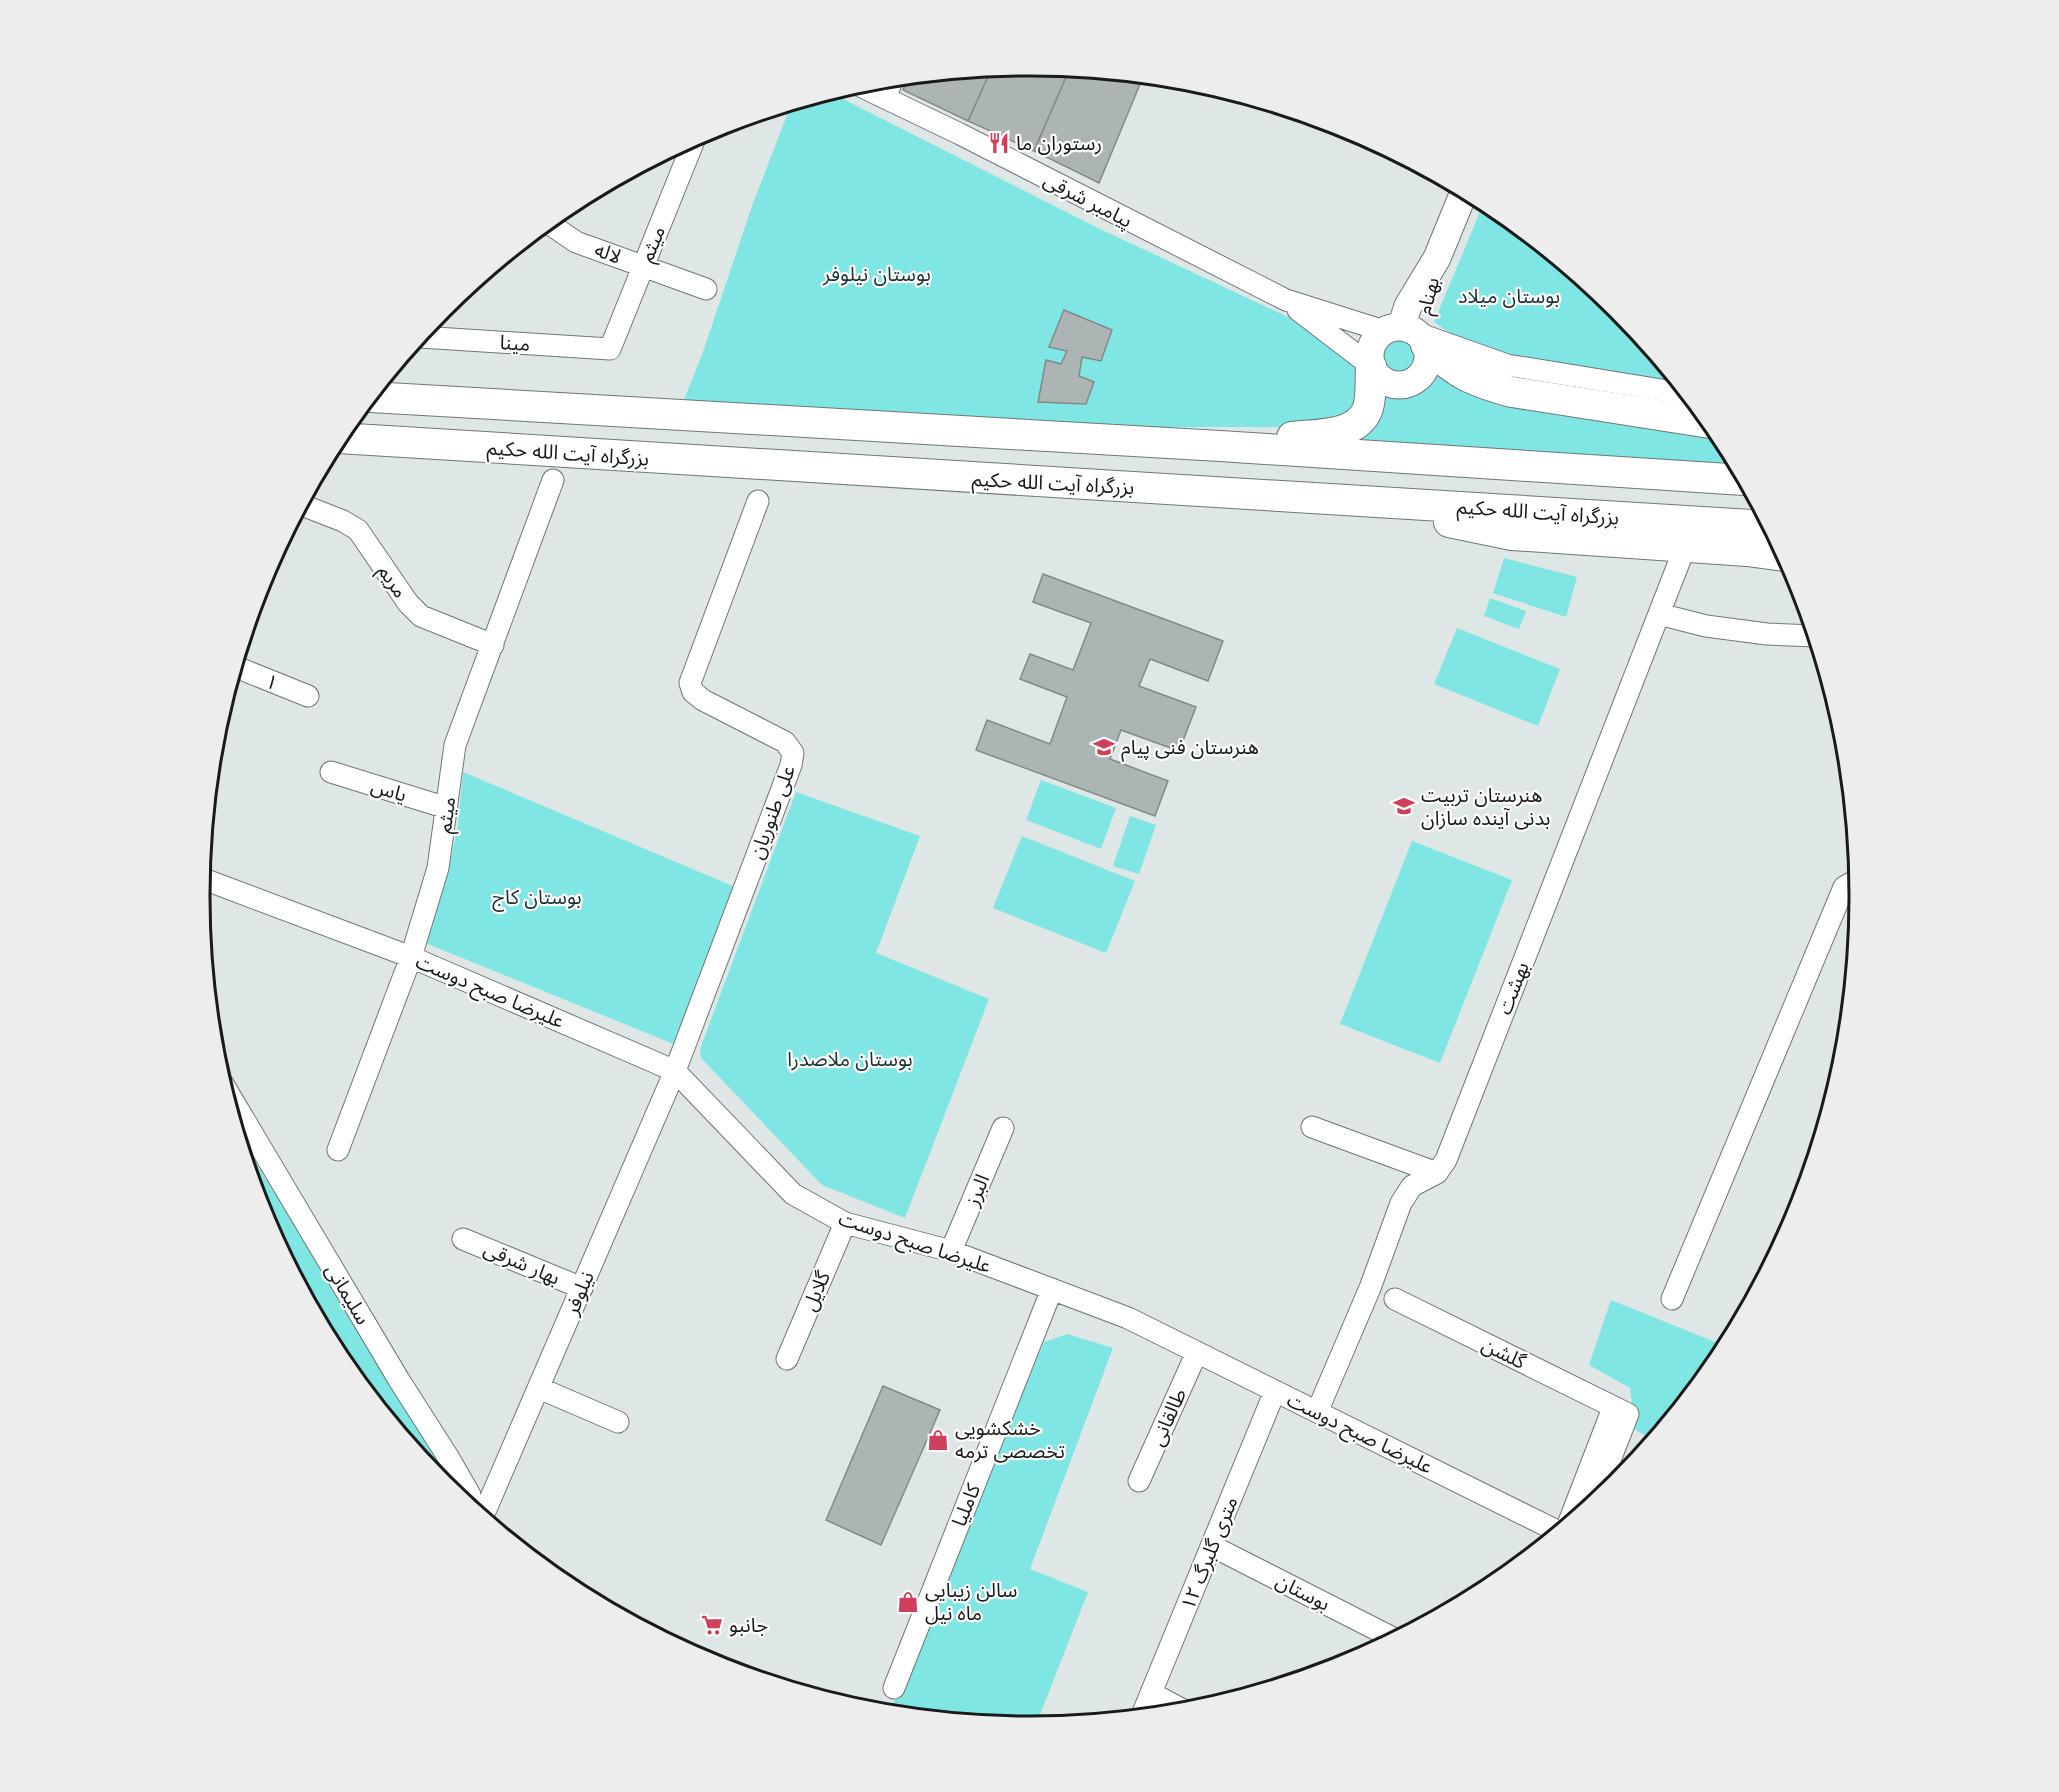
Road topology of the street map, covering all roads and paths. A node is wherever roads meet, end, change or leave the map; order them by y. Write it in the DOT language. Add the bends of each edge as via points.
graph roads {
  1 [pos="889,89"];
  2 [pos="690,151"];
  3 [pos="1461,200"];
  4 [pos="556,228"];
  5 [pos="644,266"];
  6 [pos="706,288"];
  7 [pos="1286,300"];
  8 [pos="1407,334"];
  9 [pos="430,338"];
  10 [pos="610,349"];
  11 [pos="1371,366"];
  12 [pos="1676,392"];
  13 [pos="379,397"];
  14 [pos="1697,421"];
  15 [pos="350,439"];
  16 [pos="1220,446"];
  17 [pos="1735,479"];
  18 [pos="553,480"];
  19 [pos="1343,500"];
  20 [pos="758,501"];
  21 [pos="309,508"];
  22 [pos="1760,525"];
  23 [pos="1685,547"];
  24 [pos="1773,554"];
  25 [pos="1659,614"];
  26 [pos="1807,636"];
  27 [pos="493,645"];
  28 [pos="242,670"];
  29 [pos="308,696"];
  30 [pos="331,772"];
  31 [pos="447,808"];
  32 [pos="211,882"];
  33 [pos="1849,884"];
  34 [pos="411,957"];
  35 [pos="675,1071"];
  36 [pos="239,1110"];
  37 [pos="1312,1127"];
  38 [pos="1003,1128"];
  39 [pos="338,1150"];
  40 [pos="1437,1173"];
  41 [pos="845,1223"];
  42 [pos="463,1239"];
  43 [pos="951,1251"];
  44 [pos="582,1288"];
  45 [pos="1052,1289"];
  46 [pos="1395,1299"];
  47 [pos="1672,1299"];
  48 [pos="1197,1352"];
  49 [pos="787,1359"];
  50 [pos="539,1388"];
  51 [pos="1275,1391"];
  52 [pos="1613,1408"];
  53 [pos="1317,1412"];
  54 [pos="618,1422"];
  55 [pos="1139,1481"];
  56 [pos="1601,1482"];
  57 [pos="469,1493"];
  58 [pos="1575,1508"];
  59 [pos="486,1509"];
  60 [pos="1551,1528"];
  61 [pos="1212,1546"];
  62 [pos="1386,1634"];
  63 [pos="894,1688"];
  64 [pos="1151,1693"];
  65 [pos="1170,1703"];
  66 [pos="1145,1707"];
  1 -- 7 [label="street, پیامبر شرقی"];
  2 -- 5 [label="street, میثم"];
  3 -- 8 [label="main road, بهنام" via="1437,258 1427,310"];
  4 -- 5 [label="street, لاله" via="576,242"];
  5 -- 6 [label="street, لاله"];
  5 -- 10 [label="street, میثم"];
  7 -- 8 [label="street, پیامبر شرقی"];
  7 -- 11 [label="street, پیامبر شرقی"];
  8 -- 11 [label="main road" via="1376,337 1369,356"];
  8 -- 11 [label="main road" via="1428,353 1419,376 1405,384 1388,383"];
  8 -- 12 [label="street, پیامبر شرقی" via="1507,365"];
  8 -- 14 [label="highway" via="1480,384"];
  9 -- 10 [label="street, مینا"];
  11 -- 16 [label="highway" via="1367,409 1356,425 1342,431"];
  13 -- 16 [label="highway"];
  15 -- 19 [label="highway, بزرگراه آیت الله حکیم"];
  16 -- 17 [label="highway"];
  18 -- 27 [label="street, میثم"];
  19 -- 22 [label="highway, بزرگراه آیت الله حکیم"];
  19 -- 23 [label="highway" via="1512,535"];
  20 -- 35 [label="street, علی طنوریان" via="690,683 693,693 703,700 785,742 793,753"];
  21 -- 27 [label="street, مریم" via="358,530 421,616"];
  23 -- 24 [label="highway"];
  23 -- 25 [label="street, بهشت"];
  25 -- 26 [label="street" via="1706,626"];
  25 -- 40 [label="street, بهشت" via="1446,1160"];
  27 -- 31 [label="street, میثم" via="455,745"];
  28 -- 29 [label="street, ۱"];
  30 -- 31 [label="street, یاس"];
  31 -- 34 [label="street, میثم" via="438,868"];
  32 -- 34 [label="street, علیرضا صبح دوست"];
  33 -- 47 [label="street" via="1844,887"];
  34 -- 35 [label="street, علیرضا صبح دوست"];
  34 -- 39 [label="street, میثم"];
  35 -- 41 [label="street, علیرضا صبح دوست" via="793,1194"];
  35 -- 44 [label="street, نیلوفر"];
  36 -- 57 [label="street, سلیمانی"];
  37 -- 40 [label="street"];
  38 -- 43 [label="street, البرز"];
  40 -- 53 [label="street" via="1412,1186 1401,1203"];
  41 -- 43 [label="street, علیرضا صبح دوست"];
  41 -- 49 [label="street, گلایل"];
  42 -- 44 [label="street, بهار شرقی"];
  43 -- 45 [label="street, علیرضا صبح دوست"];
  44 -- 50 [label="street, نیلوفر"];
  45 -- 48 [label="street, علیرضا صبح دوست" via="1128,1318"];
  45 -- 63 [label="street, کاملیا"];
  46 -- 52 [label="street, گلشن"];
  48 -- 51 [label="street, علیرضا صبح دوست"];
  48 -- 55 [label="street, طالقانی"];
  50 -- 54 [label="street"];
  50 -- 59 [label="street, نیلوفر"];
  51 -- 53 [label="street, علیرضا صبح دوست"];
  51 -- 61 [label="street, ۱۲ متری گلبرگ"];
  52 -- 56 [label="street" via="1628,1414"];
  52 -- 58 [label="street"];
  53 -- 60 [label="street, علیرضا صبح دوست"];
  61 -- 62 [label="street, بوستان"];
  61 -- 64 [label="street, ۱۲ متری گلبرگ"];
  64 -- 65 [label="street"];
  64 -- 66 [label="street, ۱۲ متری گلبرگ"];
}
